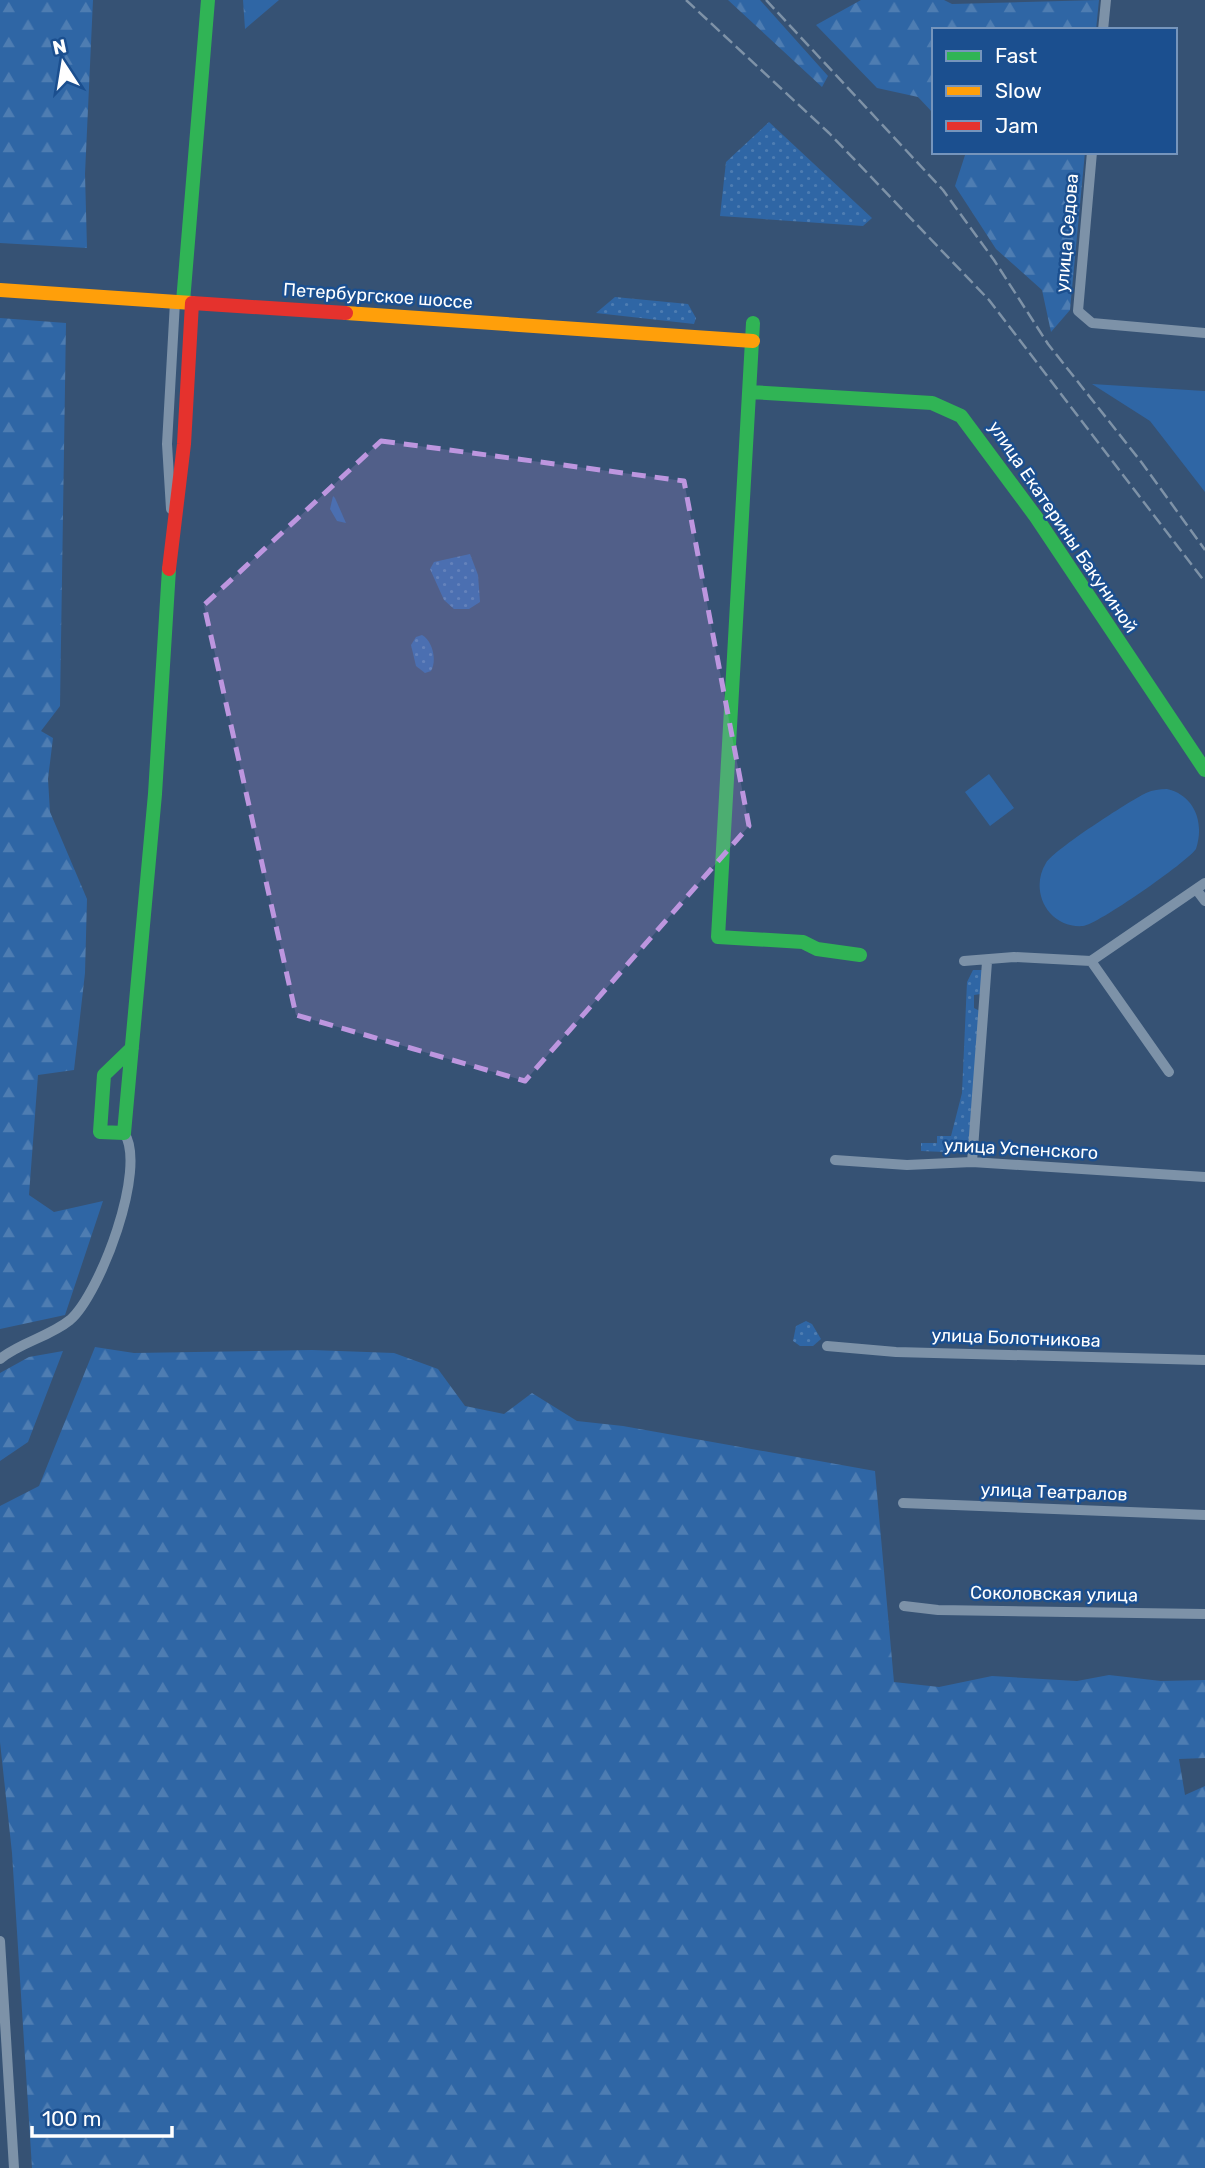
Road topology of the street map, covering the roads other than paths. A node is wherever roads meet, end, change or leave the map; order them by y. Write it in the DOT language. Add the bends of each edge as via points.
graph roads {
  1 [pos="208,0"];
  2 [pos="1106,0"];
  3 [pos="1103,28"];
  4 [pos="1092,154"];
  5 [pos="0,290"];
  6 [pos="184,302"];
  7 [pos="753,323"];
  8 [pos="1205,333"];
  9 [pos="752,341"];
  10 [pos="750,392"];
  11 [pos="1205,770"];
  12 [pos="1200,886"];
  13 [pos="1205,901"];
  14 [pos="860,955"];
  15 [pos="964,961"];
  16 [pos="1091,961"];
  17 [pos="987,962"];
  18 [pos="132,1048"];
  19 [pos="1169,1072"];
  20 [pos="124,1133"];
  21 [pos="835,1160"];
  22 [pos="972,1162"];
  23 [pos="1205,1177"];
  24 [pos="827,1346"];
  25 [pos="0,1359"];
  26 [pos="1205,1360"];
  27 [pos="903,1503"];
  28 [pos="1205,1515"];
  29 [pos="904,1606"];
  30 [pos="1205,1614"];
  31 [pos="0,1941"];
  32 [pos="14,2168"];
  1 -- 6 [label="street"];
  2 -- 3 [label="street"];
  4 -- 8 [label="street, улица Седова" via="1078,311 1092,323"];
  5 -- 6 [label="street, Петербургское шоссе"];
  6 -- 9 [label="street, Петербургское шоссе"];
  6 -- 18 [label="street" via="184,444 172,526"];
  7 -- 9 [label="street"];
  9 -- 10 [label="street"];
  10 -- 11 [label="street, улица Екатерины Бакуниной" via="932,403 961,416 1036,517"];
  10 -- 14 [label="street" via="718,937 803,942 817,949"];
  12 -- 13 [label="street"];
  12 -- 16 [label="street"];
  15 -- 17 [label="street"];
  16 -- 17 [label="street" via="1014,957"];
  16 -- 19 [label="street"];
  17 -- 22 [label="street"];
  18 -- 20 [label="street"];
  18 -- 20 [label="street" via="104,1075 100,1132"];
  20 -- 25 [label="street" via="131,1142 129,1194 88,1297 70,1320"];
  21 -- 22 [label="street, улица Успенского" via="907,1165"];
  22 -- 23 [label="street, улица Успенского"];
  24 -- 26 [label="street, улица Болотникова"];
  27 -- 28 [label="street, улица Театралов"];
  29 -- 30 [label="street, Соколовская улица"];
  31 -- 32 [label="street"];
}
